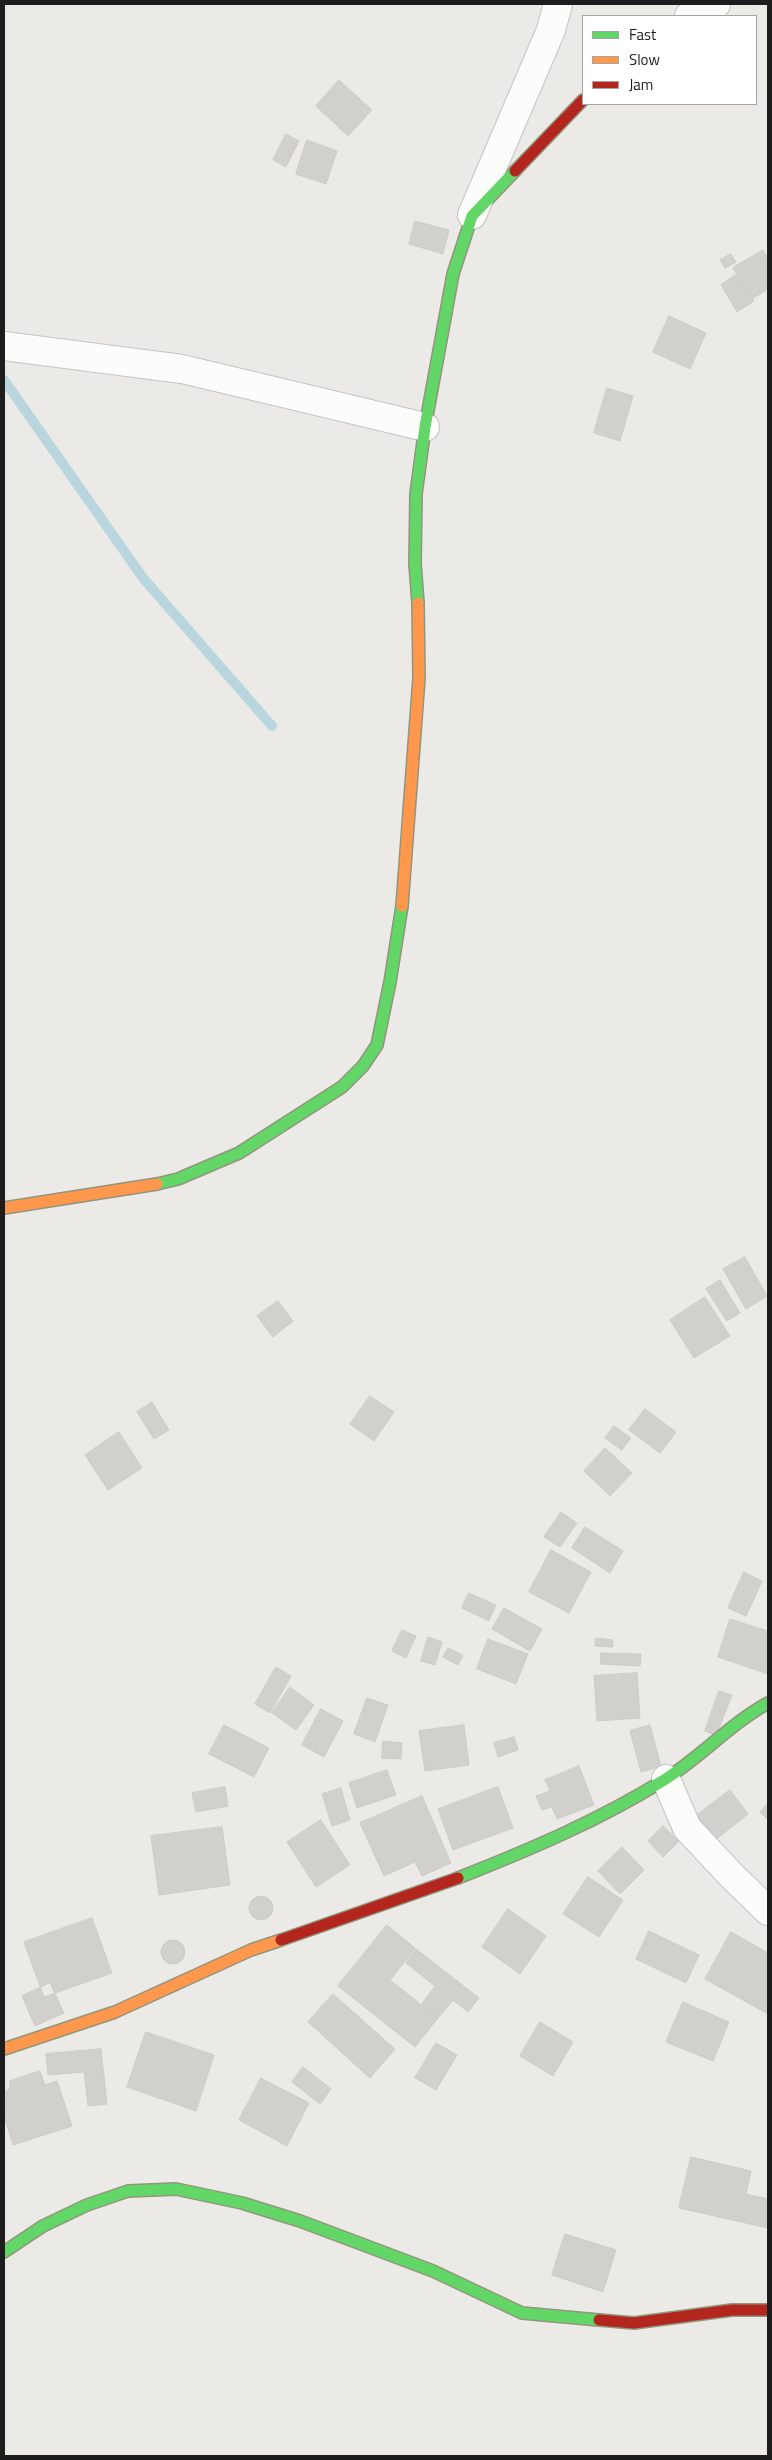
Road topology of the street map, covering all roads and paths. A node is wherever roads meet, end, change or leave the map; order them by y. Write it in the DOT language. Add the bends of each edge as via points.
graph roads {
  1 [pos="558,4"];
  2 [pos="716,4"];
  3 [pos="691,15"];
  4 [pos="582,101"];
  5 [pos="472,216"];
  6 [pos="4,346"];
  7 [pos="425,427"];
  8 [pos="4,1208"];
  9 [pos="768,1702"];
  10 [pos="666,1778"];
  11 [pos="768,1911"];
  12 [pos="4,2049"];
  13 [pos="4,2252"];
  14 [pos="768,2310"];
  1 -- 5 [label="street" via="551,30"];
  2 -- 3 [label="street"];
  4 -- 5 [label="street"];
  5 -- 7 [label="street" via="453,274"];
  6 -- 7 [label="street" via="182,369"];
  7 -- 8 [label="street" via="416,494 419,678 405,885 377,1045 364,1066 342,1087 239,1153 204,1169 144,1187"];
  9 -- 10 [label="street" via="745,1716"];
  10 -- 11 [label="street" via="688,1828"];
  10 -- 12 [label="street" via="538,1846 445,1883 251,1950 115,2012"];
  13 -- 14 [label="street" via="44,2226 87,2205 128,2191 176,2189 242,2203 300,2221 433,2271 522,2313 634,2323 732,2310"];
}
